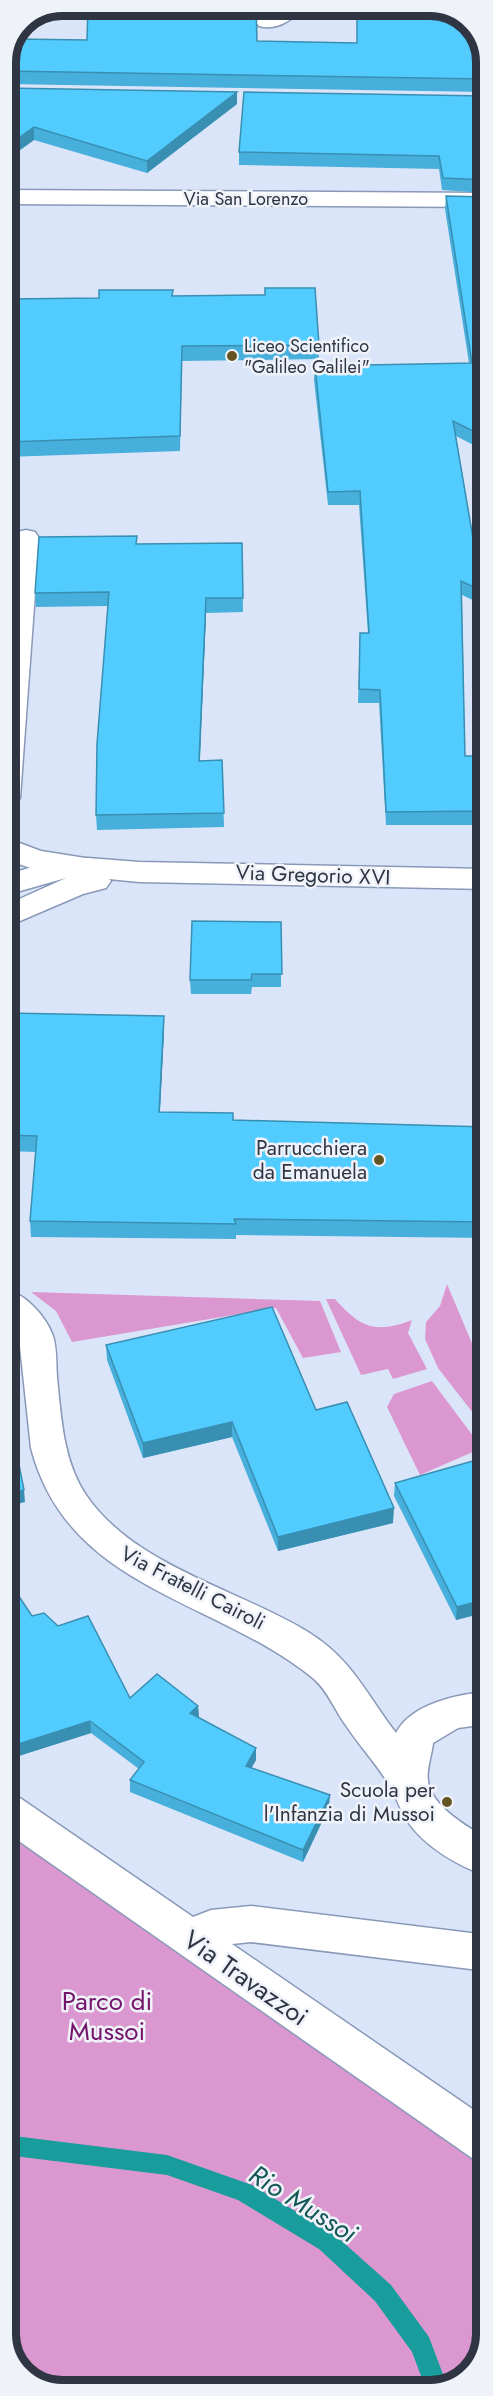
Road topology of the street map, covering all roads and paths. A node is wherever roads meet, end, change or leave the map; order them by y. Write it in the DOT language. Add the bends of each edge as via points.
graph roads {
  1 [pos="281,17"];
  2 [pos="266,22"];
  3 [pos="16,197"];
  4 [pos="476,200"];
  5 [pos="26,538"];
  6 [pos="16,665"];
  7 [pos="16,852"];
  8 [pos="88,867"];
  9 [pos="139,872"];
  10 [pos="476,879"];
  11 [pos="16,882"];
  12 [pos="16,912"];
  13 [pos="17,1313"];
  14 [pos="476,1709"];
  15 [pos="408,1781"];
  16 [pos="17,1817"];
  17 [pos="476,1853"];
  18 [pos="190,1938"];
  19 [pos="476,1952"];
  20 [pos="476,2136"];
  1 -- 2 [label="street"];
  3 -- 4 [label="street, Via San Lorenzo"];
  5 -- 6 [label="street"];
  7 -- 8 [label="street, Via Gregorio XVI" via="50,863"];
  8 -- 9 [label="street, Via Gregorio XVI"];
  8 -- 11 [label="street, Via Gregorio XVI" via="55,870"];
  9 -- 10 [label="street, Via Gregorio XVI"];
  9 -- 12 [label="street, Via Gregorio XVI" via="74,886"];
  13 -- 15 [label="street, Via Fratelli Cairoli" via="36,1337 54,1465 66,1492 101,1538 152,1571 238,1611 305,1649 332,1672"];
  14 -- 15 [label="street" via="459,1710 434,1721 416,1735"];
  15 -- 17 [label="street, Via Fratelli Cairoli" via="423,1812 451,1838"];
  16 -- 18 [label="street, Via Travazzoi"];
  18 -- 19 [label="street" via="211,1928 251,1924"];
  18 -- 20 [label="street, Via Travazzoi"];
}
